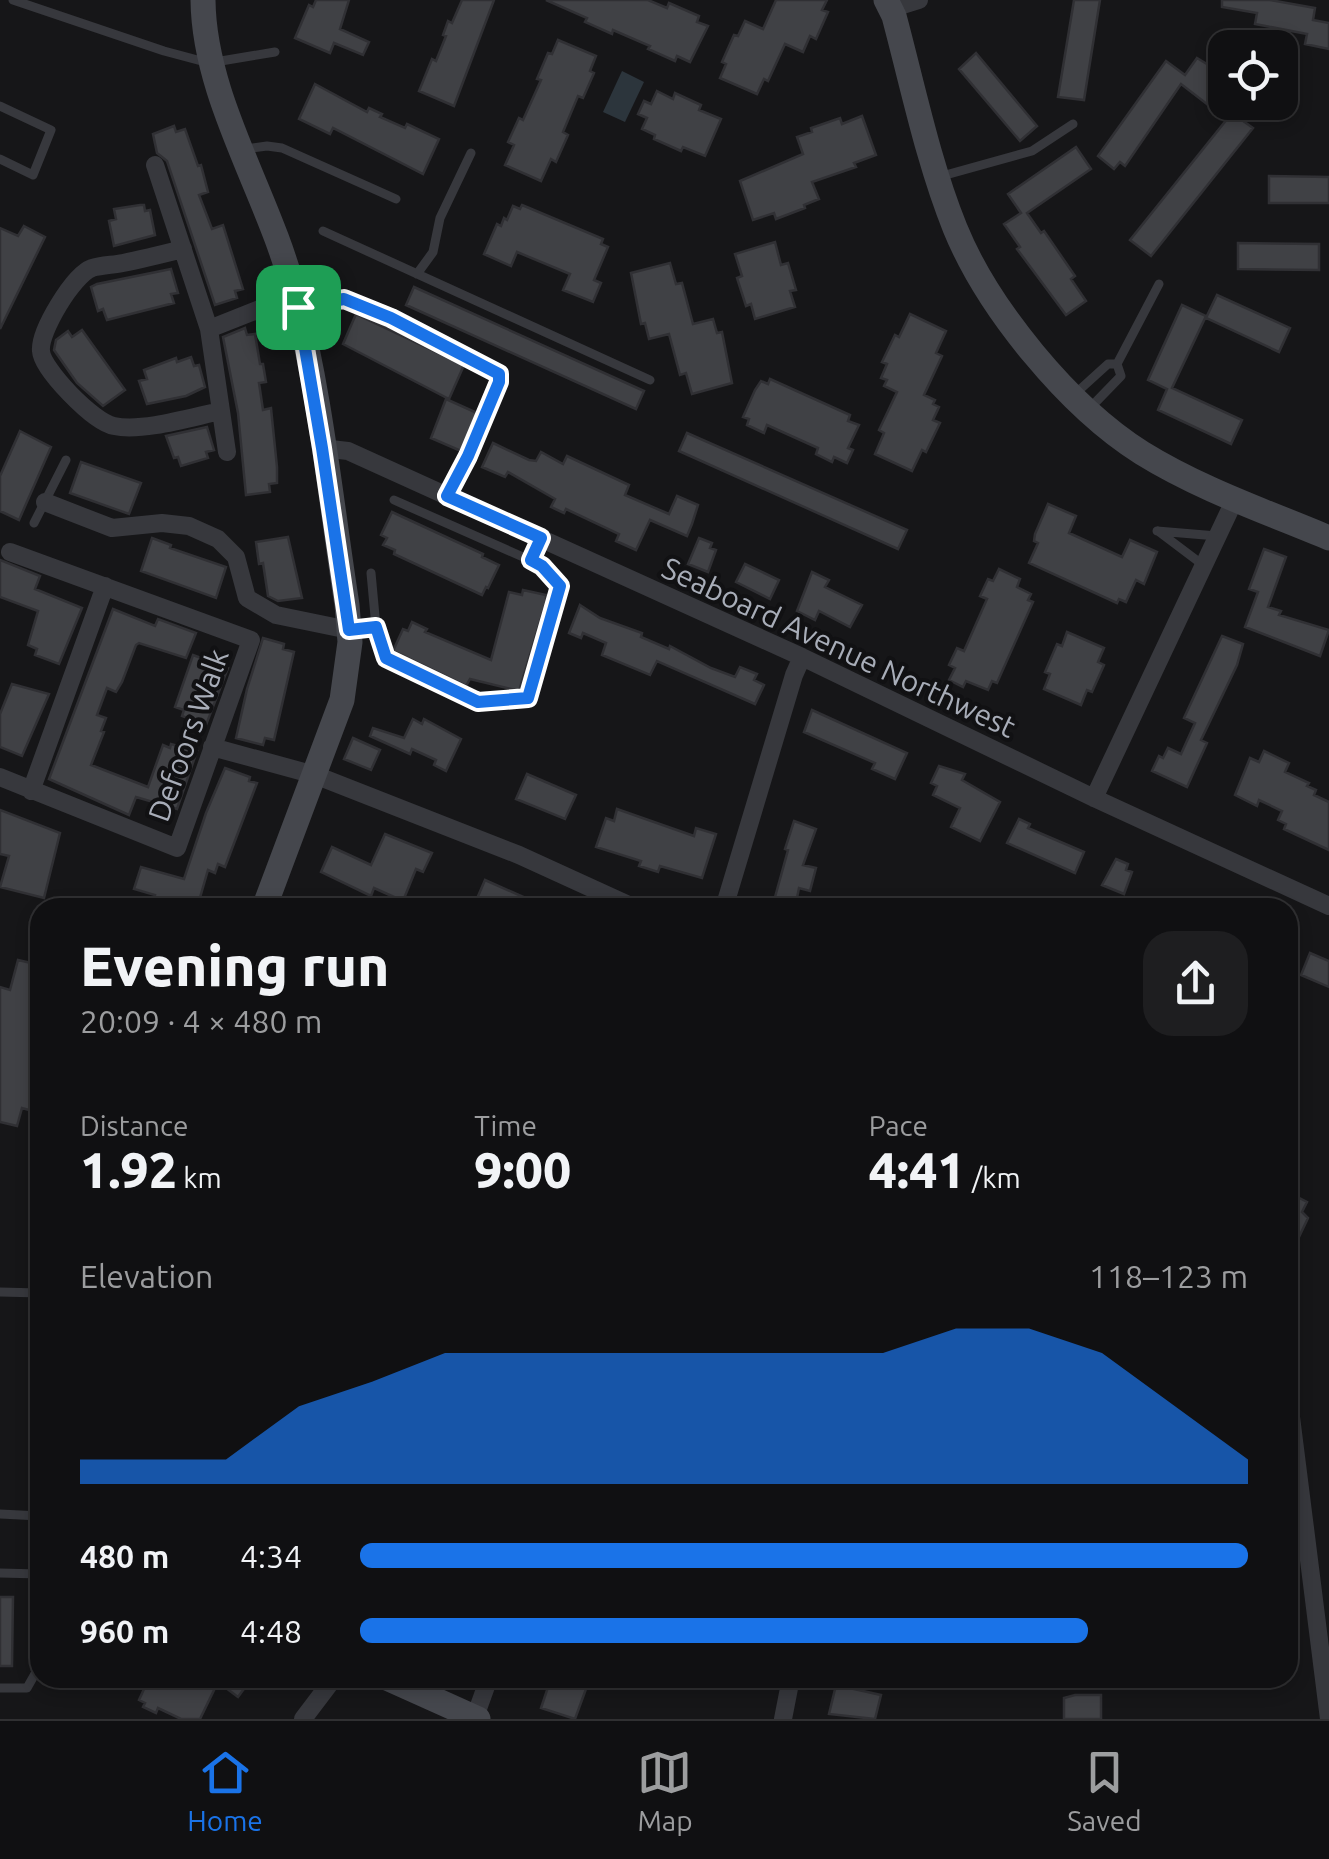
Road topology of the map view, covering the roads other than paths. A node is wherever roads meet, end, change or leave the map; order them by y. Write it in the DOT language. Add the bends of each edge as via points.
graph roads {
  1 [pos="13,0"];
  2 [pos="203,0"];
  3 [pos="919,0"];
  4 [pos="888,4"];
  5 [pos="276,52"];
  6 [pos="209,63"];
  7 [pos="0,106"];
  8 [pos="1072,124"];
  9 [pos="243,149"];
  10 [pos="471,153"];
  11 [pos="0,159"];
  12 [pos="155,165"];
  13 [pos="938,178"];
  14 [pos="396,199"];
  15 [pos="324,232"];
  16 [pos="183,250"];
  17 [pos="417,274"];
  18 [pos="1159,284"];
  19 [pos="296,301"];
  20 [pos="211,338"];
  21 [pos="1117,364"];
  22 [pos="650,380"];
  23 [pos="1081,402"];
  24 [pos="221,412"];
  25 [pos="322,448"];
  26 [pos="227,452"];
  27 [pos="66,460"];
  28 [pos="447,496"];
  29 [pos="1236,499"];
  30 [pos="394,500"];
  31 [pos="46,502"];
  32 [pos="34,523"];
  33 [pos="1217,536"];
  34 [pos="541,538"];
  35 [pos="1329,538"];
  36 [pos="10,552"];
  37 [pos="531,560"];
  38 [pos="1204,565"];
  39 [pos="371,573"];
  40 [pos="105,586"];
  41 [pos="376,627"];
  42 [pos="349,630"];
  43 [pos="802,656"];
  44 [pos="212,747"];
  45 [pos="316,775"];
  46 [pos="0,778"];
  47 [pos="31,790"];
  48 [pos="1094,798"];
  49 [pos="268,898"];
  50 [pos="613,898"];
  51 [pos="727,898"];
  52 [pos="1329,906"];
  53 [pos="0,1292"];
  54 [pos="30,1294"];
  55 [pos="1298,1473"];
  56 [pos="0,1514"];
  57 [pos="30,1516"];
  58 [pos="0,1573"];
  59 [pos="30,1574"];
  60 [pos="30,1683"];
  61 [pos="0,1688"];
  62 [pos="326,1688"];
  63 [pos="410,1688"];
  64 [pos="486,1688"];
  65 [pos="789,1688"];
  66 [pos="477,1718"];
  67 [pos="302,1719"];
  68 [pos="783,1719"];
  69 [pos="1329,1719"];
  1 -- 6 [label="lane"];
  2 -- 6 [label="street"];
  3 -- 4 [label="street"];
  4 -- 13 [label="street"];
  5 -- 6 [label="lane"];
  6 -- 9 [label="street"];
  7 -- 11 [label="lane" via="51,130 34,175"];
  8 -- 13 [label="lane" via="1032,151"];
  9 -- 14 [label="lane" via="282,148"];
  9 -- 19 [label="street"];
  10 -- 17 [label="lane" via="440,218 433,252"];
  12 -- 16 [label="street"];
  13 -- 23 [label="street" via="978,273 1036,355"];
  15 -- 17 [label="lane"];
  16 -- 20 [label="street"];
  16 -- 24 [label="street" via="90,268 53,316 40,356 77,403 114,426"];
  17 -- 22 [label="lane"];
  18 -- 21 [label="lane"];
  19 -- 20 [label="street"];
  19 -- 25 [label="street"];
  19 -- 28 [label="lane" via="344,299 499,374"];
  20 -- 24 [label="street"];
  21 -- 23 [label="lane" via="1108,364"];
  21 -- 23 [label="lane" via="1121,376"];
  23 -- 29 [label="street" via="1139,451"];
  24 -- 26 [label="street"];
  25 -- 28 [label="street, Seaboard Avenue Northwest" via="348,451"];
  25 -- 42 [label="street"];
  27 -- 31 [label="lane"];
  28 -- 34 [label="street, Seaboard Avenue Northwest"];
  29 -- 33 [label="street"];
  29 -- 35 [label="street"];
  30 -- 37 [label="lane"];
  31 -- 32 [label="lane"];
  31 -- 42 [label="street" via="112,528 147,522 189,526 218,538 236,557 247,598 276,615"];
  33 -- 38 [label="street"];
  33 -- 38 [label="lane" via="1157,530"];
  34 -- 37 [label="lane"];
  34 -- 43 [label="street, Seaboard Avenue Northwest"];
  36 -- 40 [label="street, Defoors Walk"];
  37 -- 41 [label="lane" via="560,586 528,698 478,702 386,658"];
  38 -- 48 [label="street"];
  39 -- 41 [label="lane"];
  40 -- 44 [label="street, Defoors Walk" via="250,640"];
  40 -- 47 [label="street"];
  41 -- 42 [label="lane"];
  42 -- 45 [label="street" via="342,700"];
  43 -- 48 [label="street, Seaboard Avenue Northwest"];
  43 -- 51 [label="street"];
  44 -- 45 [label="street"];
  44 -- 47 [label="street, Defoors Walk" via="177,848"];
  45 -- 49 [label="street"];
  45 -- 50 [label="street"];
  46 -- 47 [label="street, Defoors Walk"];
  48 -- 52 [label="street, Seaboard Avenue Northwest"];
  53 -- 54 [label="lane"];
  55 -- 69 [label="street"];
  56 -- 57 [label="lane"];
  58 -- 59 [label="lane"];
  60 -- 61 [label="lane"];
  62 -- 67 [label="street"];
  63 -- 66 [label="street"];
  64 -- 66 [label="street"];
  65 -- 68 [label="street"];
}
